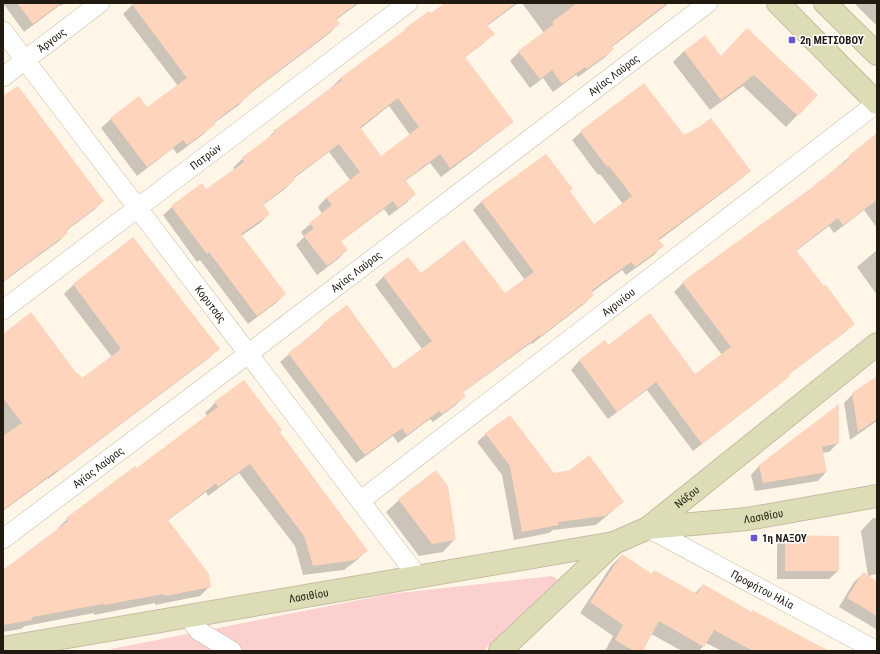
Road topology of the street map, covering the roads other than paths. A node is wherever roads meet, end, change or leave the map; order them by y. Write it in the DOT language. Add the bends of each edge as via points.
graph roads {
  1 [pos="100,3"];
  2 [pos="408,3"];
  3 [pos="708,3"];
  4 [pos="778,3"];
  5 [pos="826,3"];
  6 [pos="3,31"];
  7 [pos="877,54"];
  8 [pos="25,60"];
  9 [pos="3,77"];
  10 [pos="877,103"];
  11 [pos="138,209"];
  12 [pos="3,310"];
  13 [pos="877,344"];
  14 [pos="248,354"];
  15 [pos="877,496"];
  16 [pos="360,501"];
  17 [pos="648,528"];
  18 [pos="3,538"];
  19 [pos="614,543"];
  20 [pos="418,577"];
  21 [pos="188,617"];
  22 [pos="30,647"];
  23 [pos="3,648"];
  24 [pos="866,649"];
  25 [pos="232,651"];
  26 [pos="500,651"];
  1 -- 8 [label="street, Άργους"];
  2 -- 11 [label="street, Πατρών"];
  3 -- 14 [label="street, Αγίας Λαύρας"];
  4 -- 10 [label="street"];
  5 -- 7 [label="street"];
  6 -- 8 [label="street, Κορυτσάς"];
  8 -- 9 [label="street, Άργους"];
  8 -- 11 [label="street, Κορυτσάς"];
  10 -- 16 [label="street, Αγρινίου"];
  11 -- 12 [label="street, Πατρών"];
  11 -- 14 [label="street, Κορυτσάς"];
  13 -- 17 [label="street, Νάξου"];
  14 -- 16 [label="street, Κορυτσάς"];
  14 -- 18 [label="street, Αγίας Λαύρας"];
  15 -- 17 [label="street, Λασιθίου" via="747,519"];
  16 -- 20 [label="street, Κορυτσάς"];
  17 -- 19 [label="street, Νάξου"];
  17 -- 24 [label="street, Προφήτου Ηλία"];
  19 -- 20 [label="street, Λασιθίου"];
  19 -- 26 [label="street, Νάξου"];
  20 -- 21 [label="street, Λασιθίου"];
  21 -- 22 [label="street, Λασιθίου"];
  21 -- 25 [label="street" via="199,631"];
  22 -- 23 [label="street, Λασιθίου"];
}
